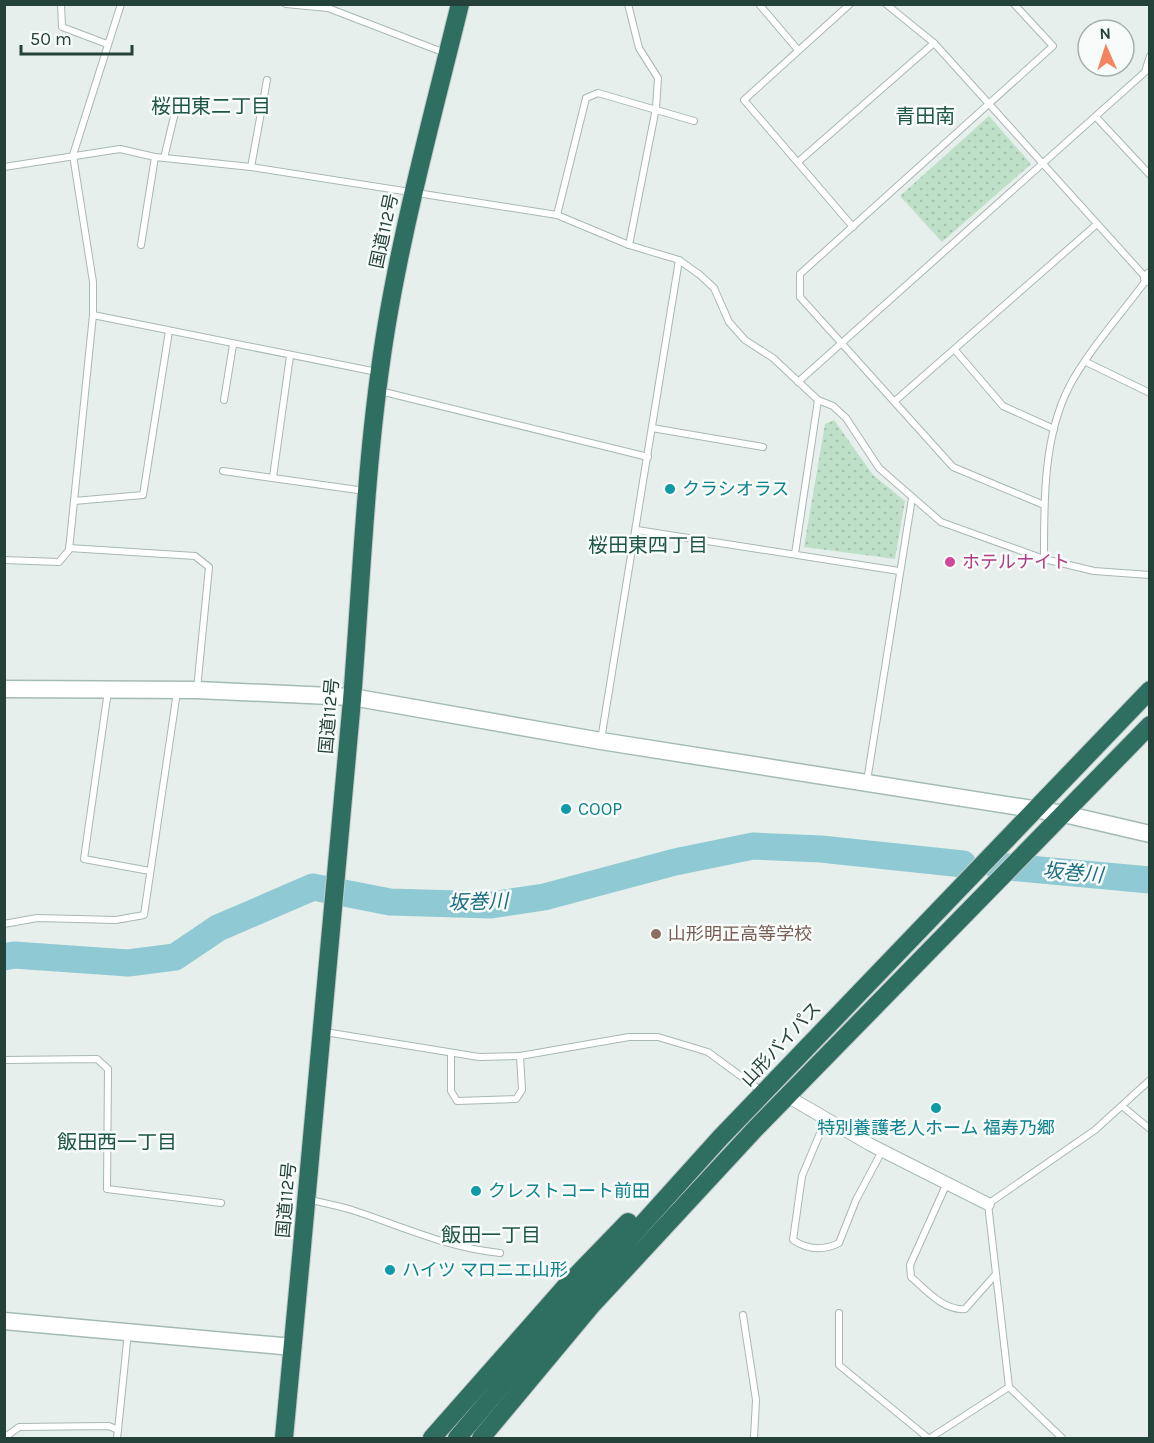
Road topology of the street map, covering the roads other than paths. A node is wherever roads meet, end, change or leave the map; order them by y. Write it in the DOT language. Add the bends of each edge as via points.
graph roads {
  1 [pos="62,4"];
  2 [pos="121,4"];
  3 [pos="286,4"];
  4 [pos="460,4"];
  5 [pos="628,4"];
  6 [pos="759,4"];
  7 [pos="850,4"];
  8 [pos="886,4"];
  9 [pos="1014,4"];
  10 [pos="328,6"];
  11 [pos="933,43"];
  12 [pos="107,44"];
  13 [pos="798,50"];
  14 [pos="448,54"];
  15 [pos="1149,56"];
  16 [pos="267,80"];
  17 [pos="178,100"];
  18 [pos="990,104"];
  19 [pos="656,108"];
  20 [pos="1096,117"];
  21 [pos="694,121"];
  22 [pos="73,155"];
  23 [pos="155,157"];
  24 [pos="164,158"];
  25 [pos="798,162"];
  26 [pos="1042,164"];
  27 [pos="4,167"];
  28 [pos="251,167"];
  29 [pos="1149,175"];
  30 [pos="414,193"];
  31 [pos="556,215"];
  32 [pos="1097,224"];
  33 [pos="853,227"];
  34 [pos="141,245"];
  35 [pos="629,245"];
  36 [pos="679,260"];
  37 [pos="1149,278"];
  38 [pos="93,315"];
  39 [pos="169,331"];
  40 [pos="841,344"];
  41 [pos="234,345"];
  42 [pos="955,350"];
  43 [pos="290,357"];
  44 [pos="1086,362"];
  45 [pos="379,381"];
  46 [pos="798,382"];
  47 [pos="1149,393"];
  48 [pos="224,400"];
  49 [pos="818,400"];
  50 [pos="895,401"];
  51 [pos="652,428"];
  52 [pos="1054,429"];
  53 [pos="763,447"];
  54 [pos="648,457"];
  55 [pos="224,471"];
  56 [pos="273,477"];
  57 [pos="365,491"];
  58 [pos="912,498"];
  59 [pos="74,501"];
  60 [pos="1044,505"];
  61 [pos="637,531"];
  62 [pos="69,548"];
  63 [pos="795,554"];
  64 [pos="1044,559"];
  65 [pos="4,561"];
  66 [pos="899,571"];
  67 [pos="1149,575"];
  68 [pos="4,689"];
  69 [pos="108,690"];
  70 [pos="177,690"];
  71 [pos="197,690"];
  72 [pos="1149,690"];
  73 [pos="352,697"];
  74 [pos="1149,725"];
  75 [pos="601,741"];
  76 [pos="867,782"];
  77 [pos="1034,809"];
  78 [pos="1064,814"];
  79 [pos="1149,834"];
  80 [pos="150,871"];
  81 [pos="4,924"];
  82 [pos="323,1031"];
  83 [pos="451,1053"];
  84 [pos="520,1056"];
  85 [pos="4,1060"];
  86 [pos="1149,1080"];
  87 [pos="762,1095"];
  88 [pos="787,1096"];
  89 [pos="1122,1106"];
  90 [pos="826,1119"];
  91 [pos="756,1128"];
  92 [pos="1149,1129"];
  93 [pos="882,1151"];
  94 [pos="947,1184"];
  95 [pos="308,1199"];
  96 [pos="221,1203"];
  97 [pos="988,1204"];
  98 [pos="500,1253"];
  99 [pos="996,1274"];
  100 [pos="587,1298"];
  101 [pos="839,1313"];
  102 [pos="743,1315"];
  103 [pos="4,1321"];
  104 [pos="128,1332"];
  105 [pos="293,1347"];
  106 [pos="1009,1387"];
  107 [pos="118,1430"];
  108 [pos="7,1436"];
  109 [pos="117,1438"];
  110 [pos="284,1438"];
  111 [pos="432,1438"];
  112 [pos="457,1438"];
  113 [pos="481,1438"];
  114 [pos="498,1438"];
  115 [pos="754,1438"];
  116 [pos="929,1438"];
  117 [pos="1062,1438"];
  1 -- 12 [label="lane" via="62,27"];
  2 -- 12 [label="lane"];
  3 -- 10 [label="lane"];
  4 -- 14 [label="highway, 国道112号"];
  5 -- 19 [label="lane" via="639,48 658,78"];
  6 -- 13 [label="lane"];
  7 -- 13 [label="lane"];
  8 -- 11 [label="lane"];
  9 -- 18 [label="lane" via="1053,46"];
  10 -- 14 [label="lane"];
  11 -- 18 [label="lane"];
  11 -- 25 [label="lane"];
  12 -- 22 [label="lane"];
  13 -- 25 [label="lane" via="744,100"];
  14 -- 30 [label="highway, 国道112号"];
  15 -- 20 [label="lane" via="1145,72"];
  16 -- 28 [label="lane"];
  17 -- 24 [label="lane"];
  18 -- 26 [label="lane"];
  18 -- 33 [label="lane"];
  19 -- 21 [label="lane"];
  19 -- 31 [label="lane" via="598,93 586,98"];
  19 -- 35 [label="lane"];
  20 -- 26 [label="lane"];
  20 -- 29 [label="lane"];
  22 -- 23 [label="lane" via="120,149"];
  22 -- 27 [label="lane"];
  22 -- 38 [label="lane" via="93,282"];
  23 -- 24 [label="lane"];
  23 -- 34 [label="lane"];
  24 -- 28 [label="lane"];
  25 -- 33 [label="lane"];
  26 -- 32 [label="lane"];
  26 -- 40 [label="lane"];
  28 -- 30 [label="lane"];
  30 -- 31 [label="lane"];
  30 -- 45 [label="highway, 国道112号"];
  31 -- 35 [label="lane"];
  32 -- 37 [label="lane"];
  32 -- 42 [label="lane"];
  33 -- 40 [label="lane" via="800,274 800,297"];
  35 -- 36 [label="lane"];
  36 -- 46 [label="lane" via="714,288 729,322 745,340 773,358"];
  36 -- 51 [label="lane"];
  37 -- 44 [label="lane"];
  38 -- 39 [label="lane"];
  38 -- 59 [label="lane"];
  39 -- 41 [label="lane"];
  39 -- 59 [label="lane" via="143,495"];
  40 -- 46 [label="lane"];
  40 -- 50 [label="lane"];
  41 -- 43 [label="lane"];
  41 -- 48 [label="lane"];
  42 -- 50 [label="lane"];
  42 -- 52 [label="lane" via="1003,406"];
  43 -- 45 [label="lane"];
  43 -- 56 [label="lane"];
  44 -- 47 [label="lane"];
  44 -- 52 [label="lane" via="1069,386"];
  45 -- 54 [label="lane"];
  45 -- 57 [label="highway, 国道112号"];
  46 -- 49 [label="lane"];
  49 -- 58 [label="lane" via="833,406 846,418 879,468"];
  49 -- 63 [label="lane"];
  50 -- 60 [label="lane" via="953,467"];
  51 -- 53 [label="lane"];
  51 -- 54 [label="lane"];
  52 -- 60 [label="lane"];
  54 -- 61 [label="lane"];
  55 -- 56 [label="lane"];
  56 -- 57 [label="lane"];
  57 -- 73 [label="highway, 国道112号"];
  58 -- 64 [label="lane" via="941,522"];
  58 -- 66 [label="lane"];
  59 -- 62 [label="lane"];
  60 -- 64 [label="lane"];
  61 -- 63 [label="lane"];
  61 -- 75 [label="lane"];
  62 -- 65 [label="lane" via="58,562"];
  62 -- 71 [label="lane" via="195,556 209,567"];
  63 -- 66 [label="lane"];
  64 -- 67 [label="lane" via="1094,572"];
  66 -- 76 [label="lane"];
  68 -- 69 [label="street"];
  69 -- 70 [label="street"];
  69 -- 80 [label="lane" via="84,859"];
  70 -- 71 [label="street"];
  70 -- 80 [label="lane"];
  71 -- 73 [label="street"];
  72 -- 77 [label="highway, 山形バイパス"];
  73 -- 75 [label="street"];
  73 -- 82 [label="highway, 国道112号"];
  74 -- 78 [label="highway, 山形バイパス"];
  75 -- 76 [label="street"];
  76 -- 77 [label="street"];
  77 -- 78 [label="street"];
  77 -- 87 [label="highway, 山形バイパス"];
  78 -- 79 [label="street"];
  78 -- 88 [label="highway, 山形バイパス"];
  80 -- 81 [label="lane" via="144,915 117,920 37,918"];
  82 -- 83 [label="lane"];
  82 -- 95 [label="highway, 国道112号"];
  83 -- 84 [label="lane"];
  83 -- 84 [label="lane" via="451,1091 457,1101 516,1099 522,1090"];
  84 -- 87 [label="lane" via="629,1037 658,1037 708,1052"];
  85 -- 96 [label="lane" via="97,1059 108,1069 107,1189"];
  86 -- 89 [label="lane"];
  87 -- 100 [label="highway, 山形バイパス"];
  87 -- 111 [label="highway" via="701,1148 566,1286"];
  88 -- 90 [label="street"];
  88 -- 91 [label="highway, 山形バイパス"];
  89 -- 92 [label="lane"];
  89 -- 97 [label="lane" via="1095,1130"];
  90 -- 93 [label="street"];
  90 -- 93 [label="lane" via="798,1192 793,1240 804,1247 827,1249 839,1243"];
  91 -- 100 [label="highway, 山形バイパス"];
  91 -- 114 [label="highway"];
  93 -- 94 [label="street"];
  94 -- 97 [label="street"];
  94 -- 99 [label="lane" via="910,1265 911,1276 947,1307 956,1310 965,1309"];
  95 -- 98 [label="lane" via="356,1211 447,1244"];
  95 -- 105 [label="highway, 国道112号"];
  97 -- 99 [label="lane"];
  99 -- 106 [label="lane"];
  100 -- 112 [label="highway, 山形バイパス"];
  100 -- 113 [label="highway, 山形バイパス"];
  101 -- 116 [label="lane" via="839,1365"];
  102 -- 115 [label="lane" via="756,1400"];
  103 -- 104 [label="street"];
  104 -- 105 [label="street"];
  104 -- 107 [label="lane"];
  105 -- 110 [label="highway, 国道112号"];
  106 -- 116 [label="lane"];
  106 -- 117 [label="lane"];
  107 -- 108 [label="lane" via="109,1426 19,1427"];
  107 -- 109 [label="lane"];
}
